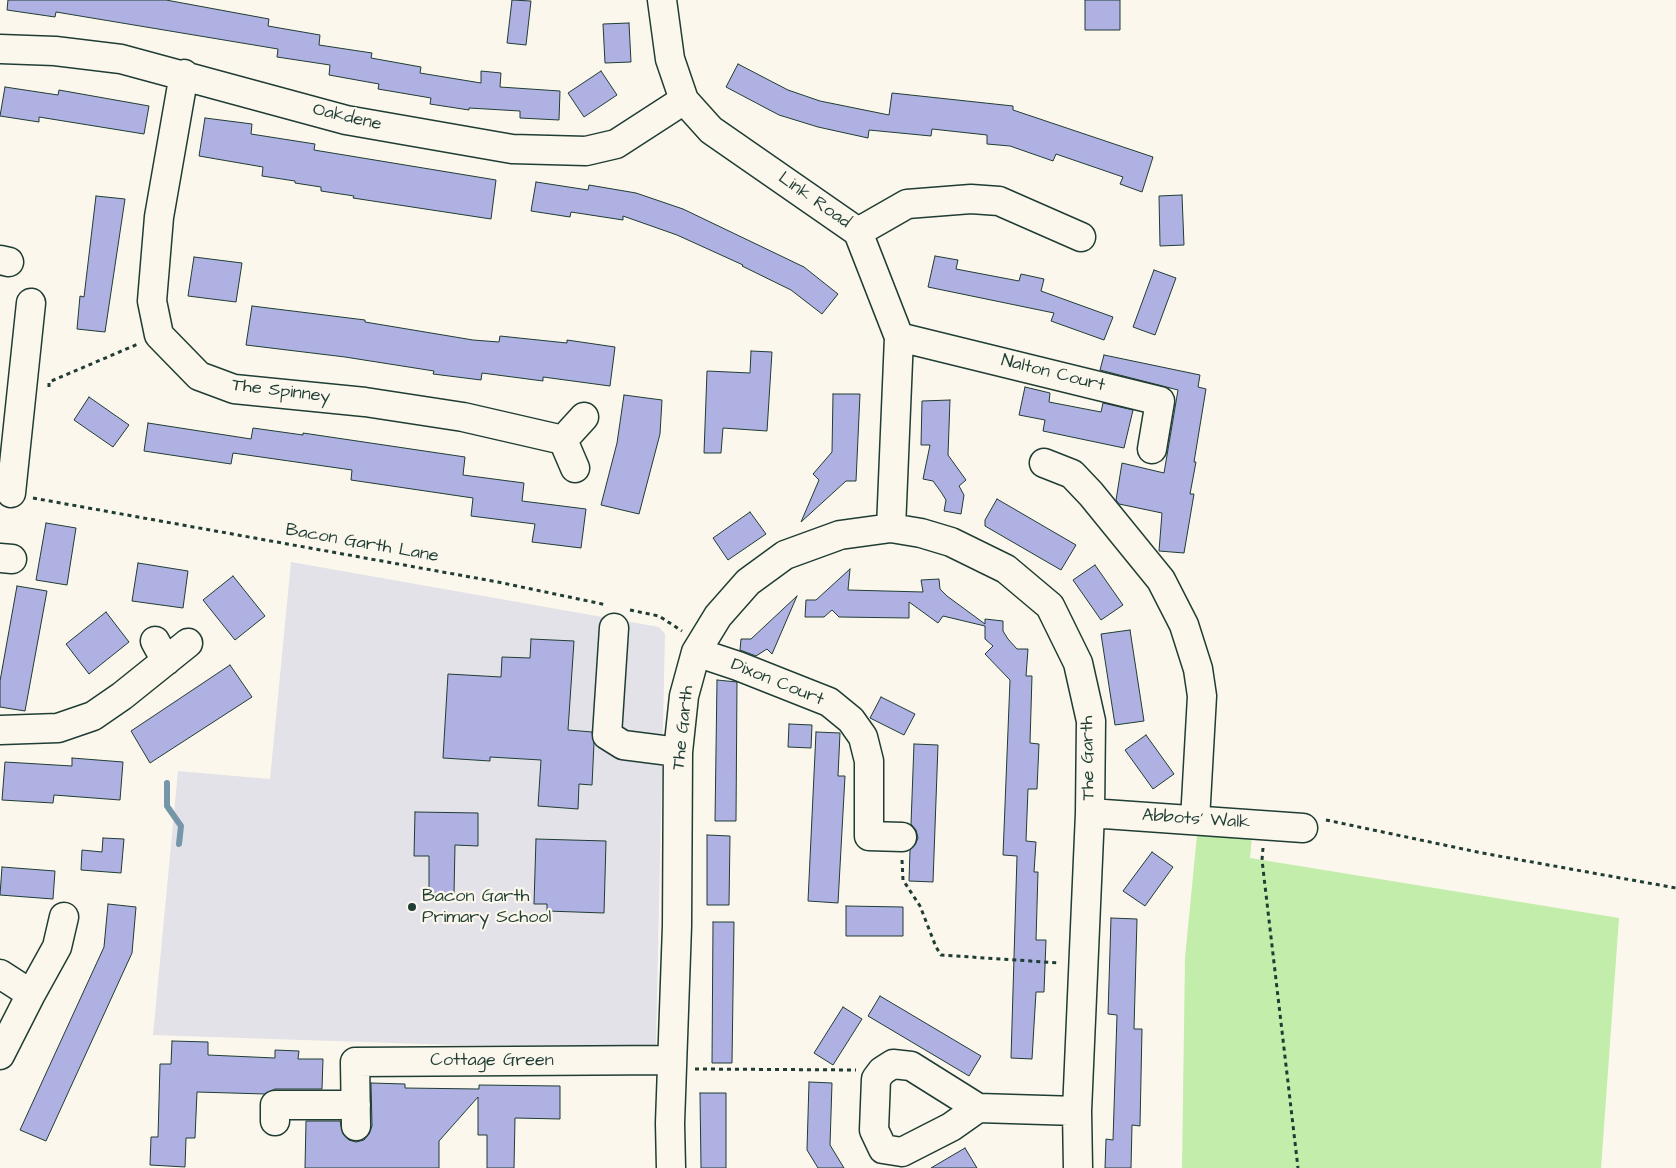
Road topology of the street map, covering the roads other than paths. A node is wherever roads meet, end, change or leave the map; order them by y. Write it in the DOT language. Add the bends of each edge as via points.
graph roads {
  1 [pos="662,0"];
  2 [pos="0,49"];
  3 [pos="184,74"];
  4 [pos="684,100"];
  5 [pos="858,232"];
  6 [pos="1087,241"];
  7 [pos="31,303"];
  8 [pos="899,337"];
  9 [pos="584,416"];
  10 [pos="563,440"];
  11 [pos="1152,449"];
  12 [pos="1044,463"];
  13 [pos="575,468"];
  14 [pos="26,493"];
  15 [pos="891,528"];
  16 [pos="616,614"];
  17 [pos="188,643"];
  18 [pos="699,648"];
  19 [pos="0,730"];
  20 [pos="678,752"];
  21 [pos="1090,813"];
  22 [pos="1195,820"];
  23 [pos="1303,828"];
  24 [pos="902,837"];
  25 [pos="64,916"];
  26 [pos="0,974"];
  27 [pos="31,994"];
  28 [pos="0,1055"];
  29 [pos="672,1064"];
  30 [pos="978,1108"];
  31 [pos="1077,1111"];
  32 [pos="274,1121"];
  33 [pos="671,1168"];
  34 [pos="1078,1168"];
  1 -- 4 [label="street, Link Road" via="670,59"];
  2 -- 3 [label="street, Oakdene" via="122,59"];
  3 -- 4 [label="street, Oakdene" via="346,120 512,149 586,151 616,144"];
  3 -- 10 [label="street, The Spinney" via="159,217 152,301 159,335 199,376 234,389 365,402 463,417"];
  4 -- 5 [label="street, Link Road" via="711,130"];
  5 -- 6 [label="street" via="907,204 971,199 999,201"];
  5 -- 8 [label="street, Link Road"];
  7 -- 14 [label="street"];
  8 -- 11 [label="street, Nalton Court" via="1160,402"];
  8 -- 15 [label="street, Link Road"];
  9 -- 10 [label="street"];
  10 -- 13 [label="street"];
  12 -- 22 [label="street" via="1072,474 1091,494 1161,580 1184,625 1198,669 1202,696"];
  15 -- 18 [label="street, The Garth" via="840,535 785,555 748,582 718,616"];
  15 -- 21 [label="street, The Garth" via="944,540 1006,569 1050,606 1078,663 1091,721"];
  16 -- 20 [label="street" via="607,735 623,745"];
  17 -- 19 [label="street" via="160,651 93,716 58,728"];
  18 -- 20 [label="street, The Garth" via="684,696"];
  18 -- 24 [label="street, Dixon Court" via="828,702 851,720 863,737 869,761 869,836"];
  20 -- 29 [label="street, The Garth"];
  21 -- 22 [label="street, Abbots' Walk"];
  21 -- 31 [label="street, The Garth"];
  22 -- 23 [label="street, Abbots' Walk"];
  25 -- 27 [label="street" via="68,949"];
  26 -- 27 [label="street"];
  27 -- 28 [label="street"];
  29 -- 32 [label="street, Cottage Green" via="355,1062 356,1115 275,1105"];
  29 -- 33 [label="street, The Garth"];
  30 -- 30 [label="street" via="951,1127 902,1152 883,1149 874,1130 876,1079 893,1064 911,1066"];
  30 -- 31 [label="street"];
  31 -- 34 [label="street, The Garth"];
}
